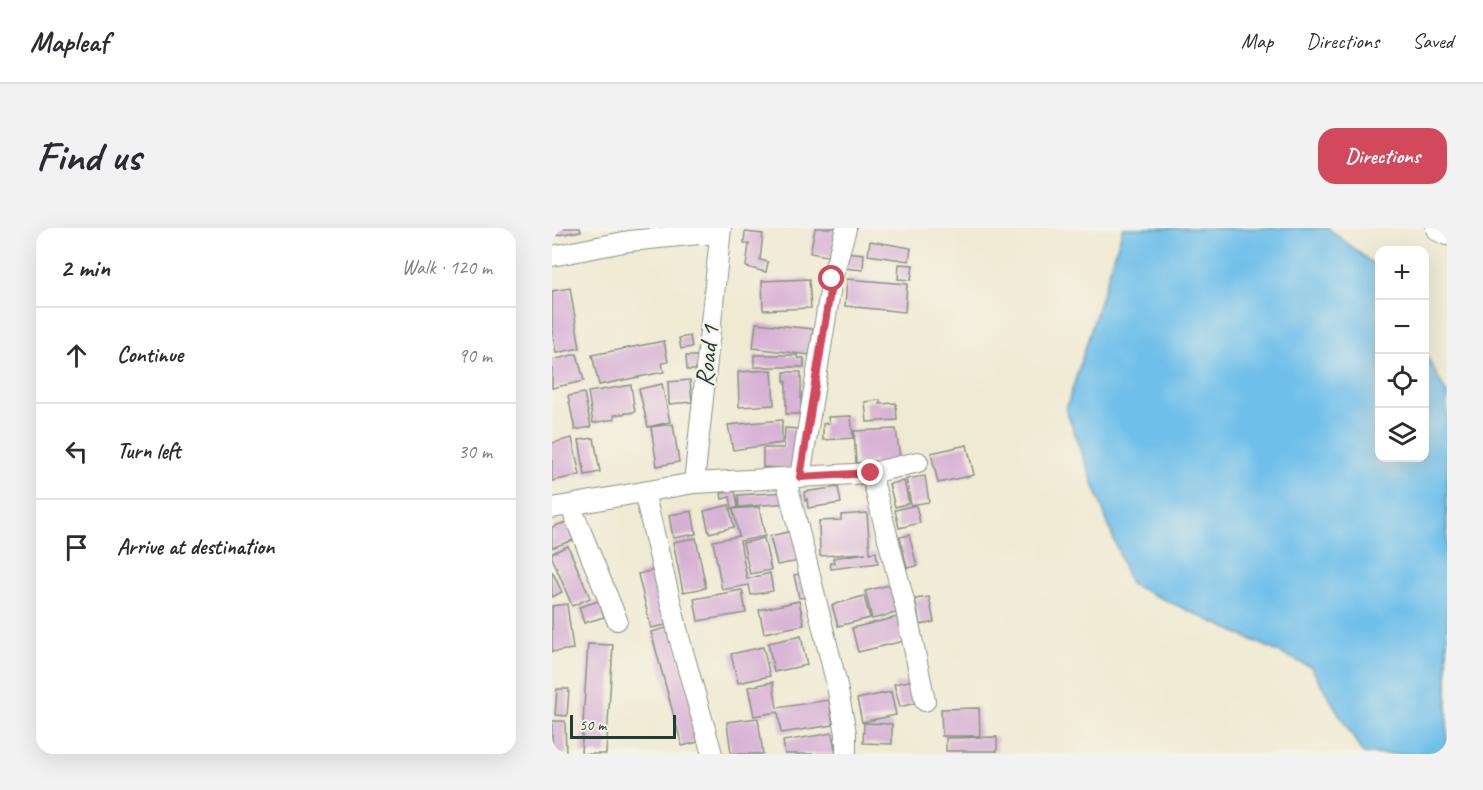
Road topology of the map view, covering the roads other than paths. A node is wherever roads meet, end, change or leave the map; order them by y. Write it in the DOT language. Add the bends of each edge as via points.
graph roads {
  1 [pos="846,228"];
  2 [pos="1439,228"];
  3 [pos="720,230"];
  4 [pos="1447,232"];
  5 [pos="552,256"];
  6 [pos="918,462"];
  7 [pos="871,473"];
  8 [pos="793,478"];
  9 [pos="694,483"];
  10 [pos="644,492"];
  11 [pos="561,506"];
  12 [pos="617,620"];
  13 [pos="925,701"];
  14 [pos="712,754"];
  15 [pos="846,754"];
  1 -- 8 [label="street" via="832,279"];
  2 -- 4 [label="main road"];
  3 -- 5 [label="street" via="628,241"];
  3 -- 9 [label="street, Road 1"];
  6 -- 7 [label="street"];
  7 -- 8 [label="street"];
  7 -- 13 [label="street"];
  8 -- 9 [label="street"];
  8 -- 15 [label="street" via="838,690"];
  9 -- 10 [label="street"];
  10 -- 11 [label="street"];
  10 -- 14 [label="street"];
  11 -- 12 [label="street"];
}
